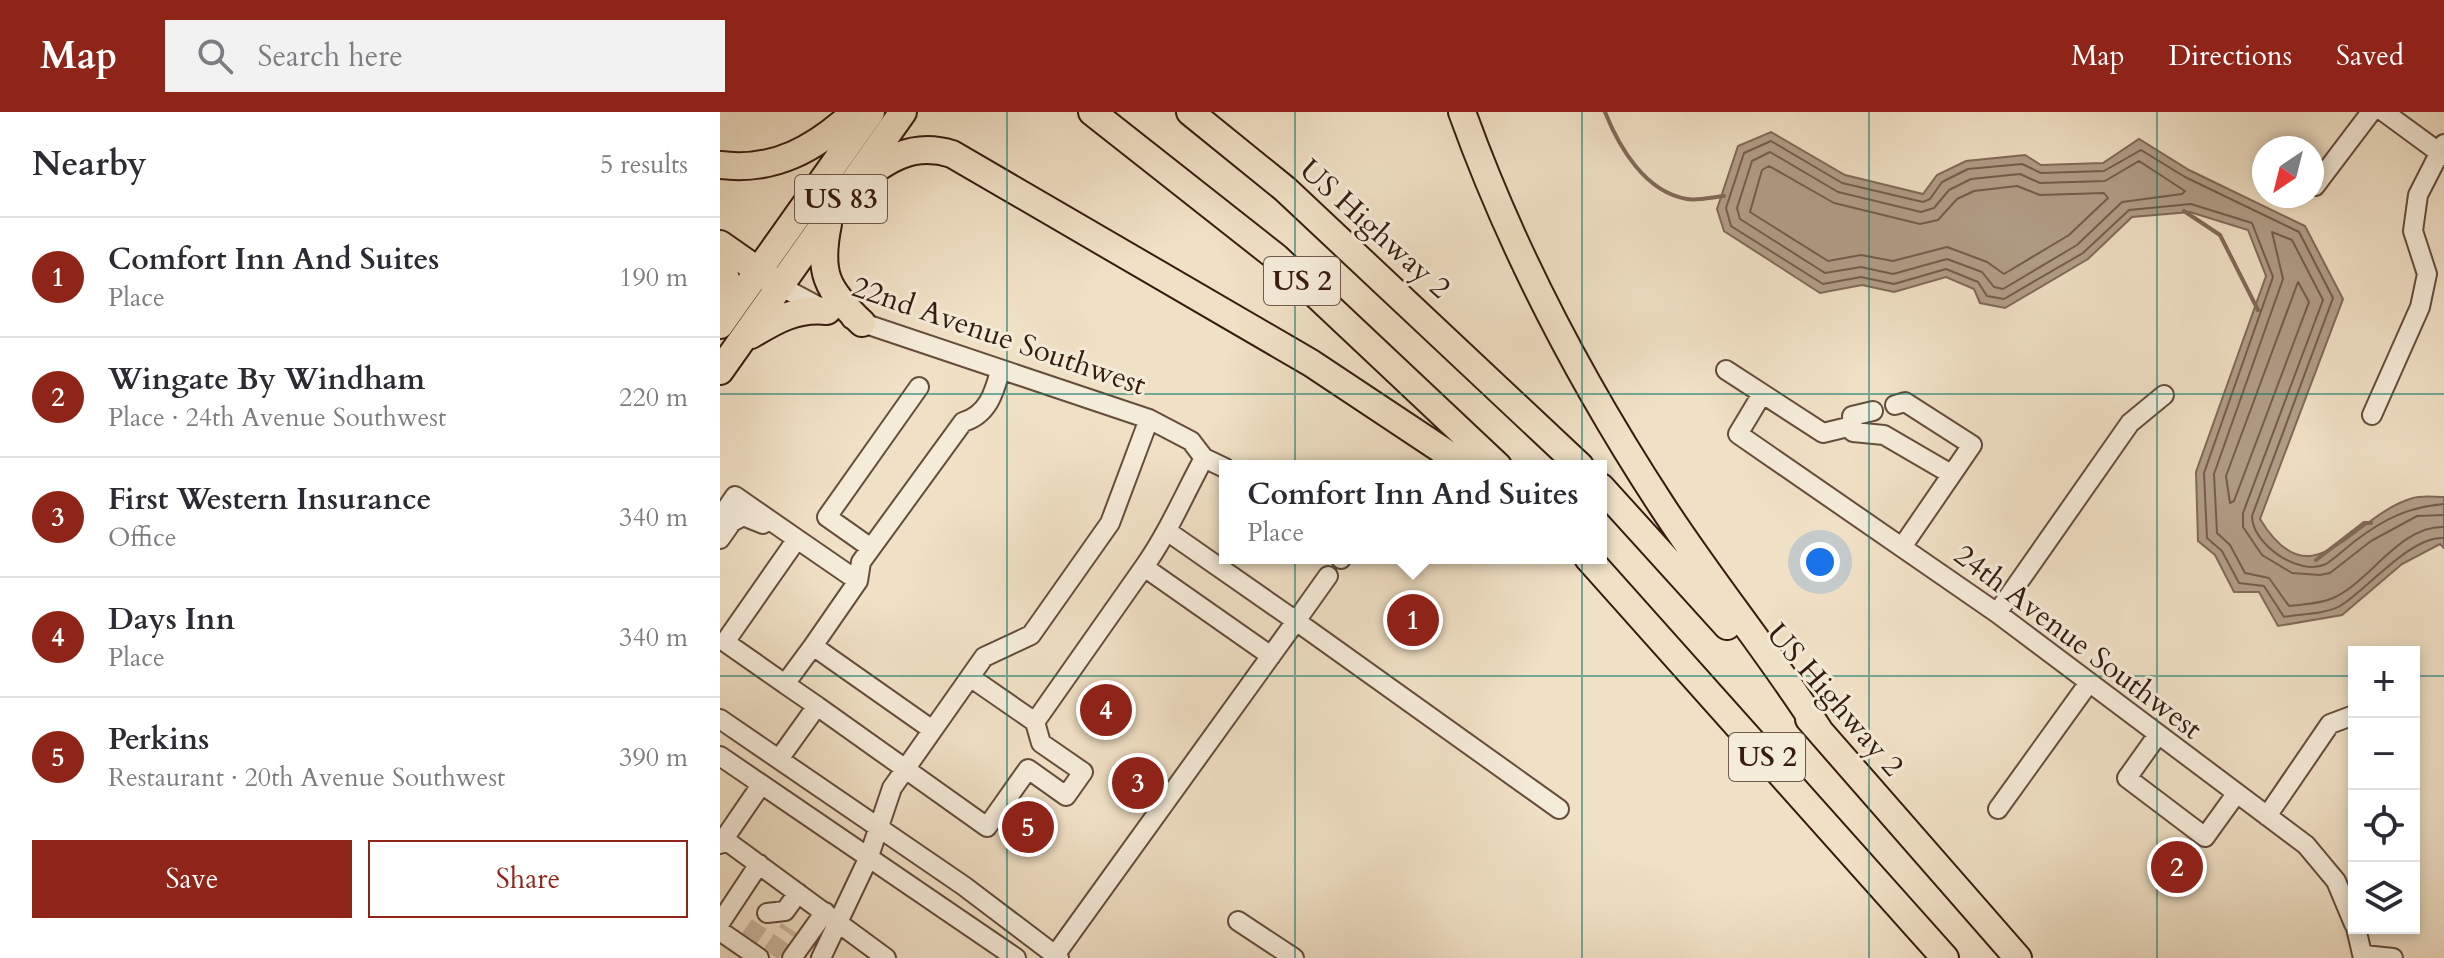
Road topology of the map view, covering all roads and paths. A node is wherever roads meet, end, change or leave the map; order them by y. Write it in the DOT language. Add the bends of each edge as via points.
graph roads {
  1 [pos="855,112"];
  2 [pos="871,112"];
  3 [pos="903,112"];
  4 [pos="1092,112"];
  5 [pos="1190,112"];
  6 [pos="1462,112"];
  7 [pos="2371,112"];
  8 [pos="2384,112"];
  9 [pos="2442,151"];
  10 [pos="720,165"];
  11 [pos="2324,174"];
  12 [pos="847,191"];
  13 [pos="830,216"];
  14 [pos="720,244"];
  15 [pos="720,263"];
  16 [pos="759,270"];
  17 [pos="780,286"];
  18 [pos="827,311"];
  19 [pos="720,312"];
  20 [pos="862,323"];
  21 [pos="720,325"];
  22 [pos="741,342"];
  23 [pos="1726,370"];
  24 [pos="720,371"];
  25 [pos="1000,371"];
  26 [pos="919,387"];
  27 [pos="1762,394"];
  28 [pos="2164,395"];
  29 [pos="1895,405"];
  30 [pos="1873,411"];
  31 [pos="2372,415"];
  32 [pos="1149,419"];
  33 [pos="1852,426"];
  34 [pos="1204,458"];
  35 [pos="1457,460"];
  36 [pos="1492,460"];
  37 [pos="1574,460"];
  38 [pos="1219,465"];
  39 [pos="1951,474"];
  40 [pos="1607,494"];
  41 [pos="720,518"];
  42 [pos="1167,531"];
  43 [pos="791,534"];
  44 [pos="720,539"];
  45 [pos="1902,547"];
  46 [pos="871,548"];
  47 [pos="1586,564"];
  48 [pos="1594,564"];
  49 [pos="1144,567"];
  50 [pos="1328,576"];
  51 [pos="858,581"];
  52 [pos="1623,596"];
  53 [pos="1997,613"];
  54 [pos="1296,621"];
  55 [pos="722,640"];
  56 [pos="813,646"];
  57 [pos="1271,656"];
  58 [pos="970,677"];
  59 [pos="785,684"];
  60 [pos="2088,684"];
  61 [pos="817,706"];
  62 [pos="2348,717"];
  63 [pos="720,719"];
  64 [pos="1035,722"];
  65 [pos="931,729"];
  66 [pos="1819,730"];
  67 [pos="2157,736"];
  68 [pos="720,756"];
  69 [pos="779,759"];
  70 [pos="905,769"];
  71 [pos="761,785"];
  72 [pos="2236,794"];
  73 [pos="1559,809"];
  74 [pos="1998,809"];
  75 [pos="2267,816"];
  76 [pos="880,829"];
  77 [pos="722,842"];
  78 [pos="868,859"];
  79 [pos="759,864"];
  80 [pos="798,893"];
  81 [pos="2348,910"];
  82 [pos="831,916"];
  83 [pos="780,918"];
  84 [pos="1238,921"];
  85 [pos="720,923"];
  86 [pos="720,931"];
  87 [pos="2357,934"];
  88 [pos="758,952"];
  89 [pos="2364,956"];
  90 [pos="1056,957"];
  91 [pos="792,958"];
  92 [pos="821,958"];
  93 [pos="886,958"];
  94 [pos="1016,958"];
  95 [pos="1294,958"];
  96 [pos="1945,958"];
  97 [pos="2018,958"];
  98 [pos="2393,958"];
  1 -- 10 [label="highway" via="824,139 785,159 761,166"];
  2 -- 16 [label="highway, US 83"];
  3 -- 12 [label="highway, US 83"];
  4 -- 36 [label="highway, US 2" via="1276,257"];
  5 -- 37 [label="highway, US Highway 2 / US 2" via="1308,209"];
  6 -- 66 [label="highway" via="1501,211 1567,348 1662,506"];
  7 -- 11 [label="street"];
  8 -- 9 [label="street"];
  9 -- 31 [label="street" via="2416,207 2413,231 2427,274 2420,307"];
  12 -- 13 [label="highway, US 83"];
  12 -- 35 [label="highway" via="898,154 914,149 952,154 1311,363"];
  13 -- 17 [label="highway, US 83"];
  13 -- 20 [label="highway" via="823,250 829,286"];
  14 -- 16 [label="highway, 22nd Avenue Southwest"];
  15 -- 19 [label="highway" via="728,284"];
  16 -- 17 [label="highway, 22nd Avenue Southwest"];
  16 -- 21 [label="highway, US 83"];
  17 -- 18 [label="street, 22nd Avenue Southwest"];
  17 -- 22 [label="highway, US 83"];
  18 -- 20 [label="street, 22nd Avenue Southwest"];
  18 -- 22 [label="highway" via="779,318"];
  20 -- 25 [label="street, 22nd Avenue Southwest"];
  22 -- 24 [label="highway, US 83"];
  23 -- 27 [label="street"];
  25 -- 32 [label="street, 22nd Avenue Southwest"];
  25 -- 46 [label="street" via="978,418 963,422"];
  26 -- 46 [label="street" via="827,517"];
  27 -- 33 [label="street" via="1823,433"];
  27 -- 45 [label="street, 24th Avenue Southwest" via="1738,434"];
  28 -- 53 [label="street" via="2130,423"];
  29 -- 39 [label="street" via="1905,402 1972,445"];
  30 -- 33 [label="street" via="1852,416"];
  32 -- 34 [label="street" via="1191,441"];
  32 -- 58 [label="street, 22nd Avenue Southwest" via="1110,523 1031,635 984,657"];
  33 -- 39 [label="street" via="1853,432 1884,435"];
  34 -- 38 [label="street"];
  34 -- 42 [label="street"];
  39 -- 45 [label="street"];
  40 -- 66 [label="highway, US Highway 2 / US 2"];
  41 -- 43 [label="street" via="735,496"];
  42 -- 49 [label="street"];
  42 -- 54 [label="street"];
  43 -- 44 [label="street" via="743,516"];
  43 -- 51 [label="street"];
  43 -- 55 [label="street"];
  45 -- 53 [label="street, 24th Avenue Southwest"];
  46 -- 51 [label="street" via="861,562"];
  47 -- 52 [label="highway"];
  48 -- 52 [label="highway, US 2"];
  49 -- 57 [label="street"];
  49 -- 64 [label="street"];
  50 -- 54 [label="street"];
  51 -- 56 [label="street"];
  52 -- 96 [label="highway, US 2"];
  53 -- 60 [label="street, 24th Avenue Southwest"];
  54 -- 57 [label="street"];
  54 -- 73 [label="street"];
  55 -- 59 [label="street"];
  56 -- 59 [label="street"];
  56 -- 65 [label="street"];
  57 -- 90 [label="street"];
  58 -- 64 [label="street"];
  58 -- 65 [label="street, 22nd Avenue Southwest"];
  59 -- 61 [label="street"];
  60 -- 67 [label="street, 24th Avenue Southwest"];
  60 -- 74 [label="street"];
  61 -- 69 [label="street"];
  61 -- 70 [label="street"];
  62 -- 75 [label="street" via="2330,724"];
  63 -- 69 [label="street"];
  64 -- 70 [label="street" via="1041,743 1083,772 1066,796 1028,769 987,827"];
  65 -- 70 [label="street, 22nd Avenue Southwest"];
  66 -- 97 [label="highway, US Highway 2 / US 2"];
  67 -- 72 [label="street, 24th Avenue Southwest"];
  67 -- 72 [label="street" via="2127,778 2205,837"];
  68 -- 71 [label="street"];
  69 -- 76 [label="street"];
  70 -- 76 [label="street, 22nd Avenue Southwest" via="892,788"];
  71 -- 77 [label="street"];
  71 -- 78 [label="street"];
  72 -- 75 [label="street, 24th Avenue Southwest"];
  75 -- 81 [label="street, 24th Avenue Southwest" via="2306,845 2336,881"];
  76 -- 78 [label="street, 22nd Avenue Southwest"];
  76 -- 90 [label="street"];
  77 -- 79 [label="street"];
  78 -- 82 [label="street, 22nd Avenue Southwest"];
  78 -- 94 [label="street"];
  79 -- 80 [label="street"];
  79 -- 85 [label="street"];
  80 -- 82 [label="street"];
  80 -- 83 [label="street"];
  82 -- 91 [label="street"];
  82 -- 92 [label="street"];
  82 -- 93 [label="street"];
  84 -- 95 [label="street"];
  86 -- 88 [label="street"];
  87 -- 89 [label="street, 24th Avenue Southwest"];
  89 -- 98 [label="street"];
}
